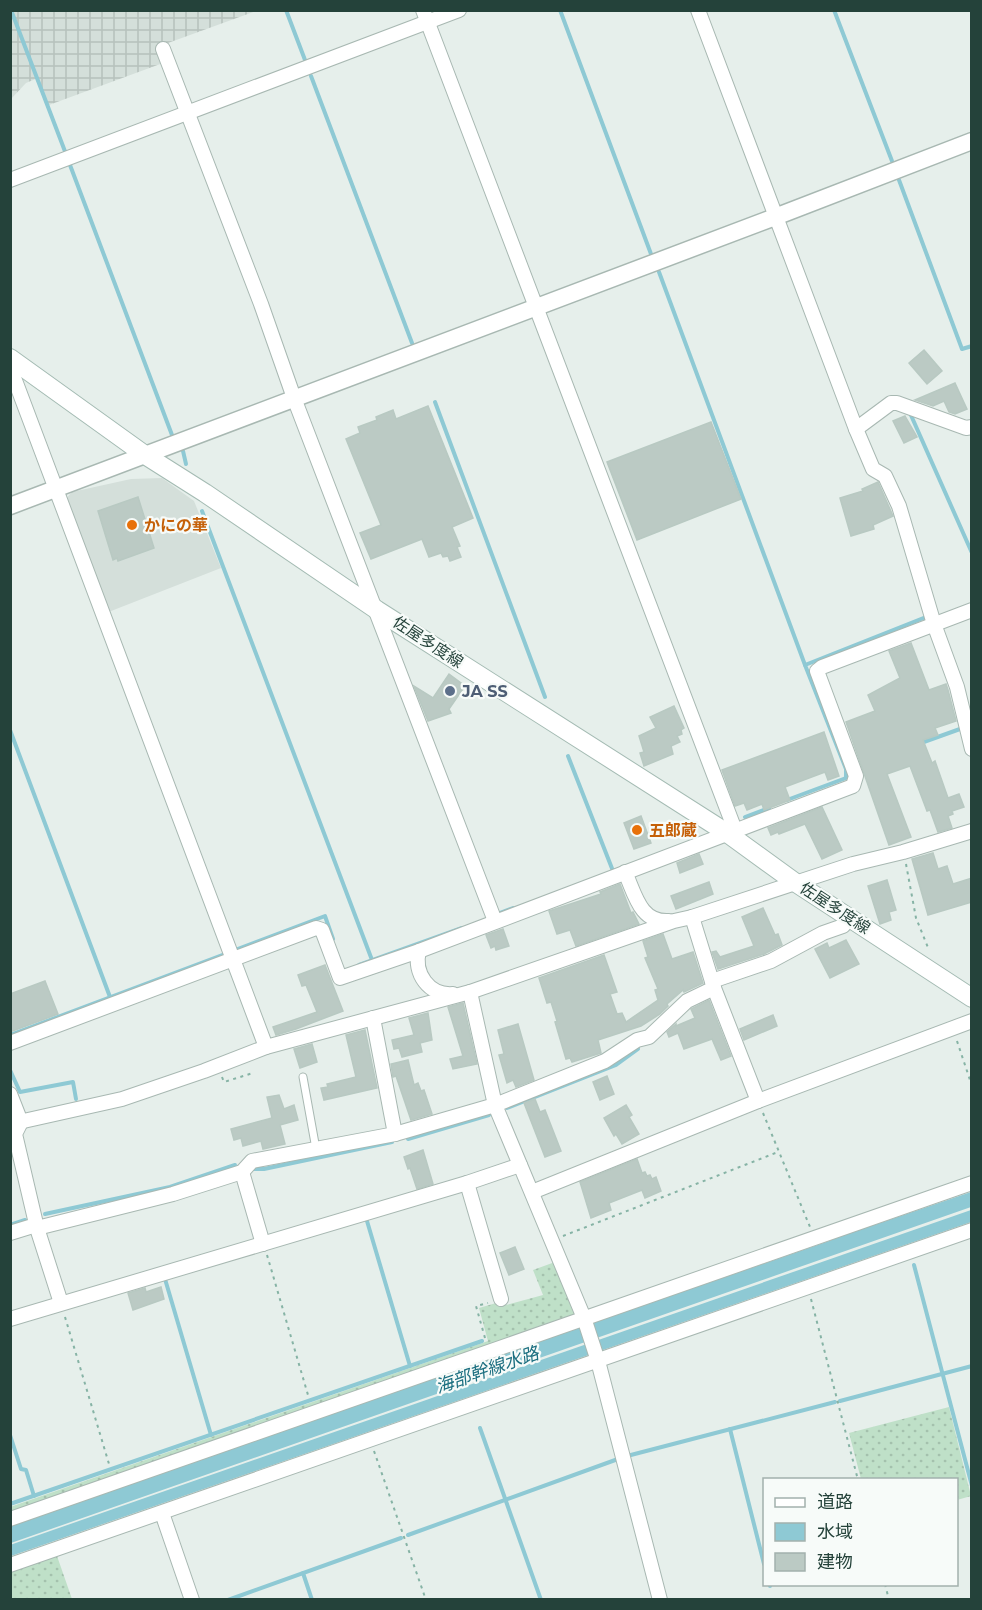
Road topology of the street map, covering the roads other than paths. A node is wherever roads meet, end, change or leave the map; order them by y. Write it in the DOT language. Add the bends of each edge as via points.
graph roads {
  1 [pos="459,10"];
  2 [pos="698,10"];
  3 [pos="426,16"];
  4 [pos="163,48"];
  5 [pos="187,114"];
  6 [pos="972,141"];
  7 [pos="10,180"];
  8 [pos="775,217"];
  9 [pos="535,307"];
  10 [pos="15,361"];
  11 [pos="294,398"];
  12 [pos="972,427"];
  13 [pos="856,429"];
  14 [pos="145,455"];
  15 [pos="56,489"];
  16 [pos="10,506"];
  17 [pos="377,610"];
  18 [pos="972,610"];
  19 [pos="934,624"];
  20 [pos="972,749"];
  21 [pos="731,831"];
  22 [pos="972,831"];
  23 [pos="625,872"];
  24 [pos="796,883"];
  25 [pos="692,917"];
  26 [pos="850,918"];
  27 [pos="495,921"];
  28 [pos="674,921"];
  29 [pos="419,951"];
  30 [pos="233,958"];
  31 [pos="713,985"];
  32 [pos="470,992"];
  33 [pos="972,998"];
  34 [pos="374,1018"];
  35 [pos="972,1021"];
  36 [pos="10,1043"];
  37 [pos="266,1047"];
  38 [pos="303,1077"];
  39 [pos="10,1094"];
  40 [pos="759,1101"];
  41 [pos="495,1105"];
  42 [pos="16,1123"];
  43 [pos="395,1134"];
  44 [pos="316,1149"];
  45 [pos="520,1165"];
  46 [pos="242,1172"];
  47 [pos="467,1183"];
  48 [pos="972,1183"];
  49 [pos="532,1192"];
  50 [pos="37,1226"];
  51 [pos="972,1230"];
  52 [pos="10,1233"];
  53 [pos="263,1244"];
  54 [pos="501,1299"];
  55 [pos="61,1303"];
  56 [pos="10,1319"];
  57 [pos="584,1320"];
  58 [pos="597,1358"];
  59 [pos="162,1513"];
  60 [pos="10,1519"];
  61 [pos="10,1565"];
  62 [pos="192,1599"];
  63 [pos="660,1599"];
  1 -- 3 [label="street"];
  2 -- 8 [label="street"];
  3 -- 5 [label="street"];
  3 -- 9 [label="street"];
  4 -- 5 [label="street"];
  5 -- 7 [label="street"];
  5 -- 11 [label="street"];
  6 -- 8 [label="street"];
  8 -- 9 [label="street"];
  8 -- 13 [label="street"];
  9 -- 11 [label="street"];
  9 -- 21 [label="street"];
  10 -- 14 [label="main road, 佐屋多度線"];
  10 -- 15 [label="street" via="13,375"];
  11 -- 14 [label="street"];
  11 -- 17 [label="street"];
  12 -- 13 [label="street" via="897,403"];
  13 -- 19 [label="street" via="873,470 885,476 899,507"];
  14 -- 15 [label="street"];
  14 -- 17 [label="main road, 佐屋多度線"];
  15 -- 16 [label="street"];
  15 -- 30 [label="street"];
  17 -- 21 [label="main road, 佐屋多度線"];
  17 -- 27 [label="street"];
  18 -- 19 [label="street"];
  19 -- 20 [label="street" via="957,687"];
  19 -- 21 [label="street" via="817,671 856,776 853,786"];
  21 -- 23 [label="street"];
  21 -- 24 [label="main road, 佐屋多度線"];
  22 -- 24 [label="street"];
  23 -- 27 [label="street"];
  23 -- 28 [label="street" via="651,920"];
  24 -- 25 [label="street"];
  24 -- 26 [label="main road, 佐屋多度線"];
  25 -- 28 [label="street"];
  25 -- 31 [label="street"];
  26 -- 31 [label="street" via="843,926"];
  26 -- 33 [label="main road, 佐屋多度線"];
  27 -- 29 [label="street"];
  28 -- 32 [label="street"];
  29 -- 30 [label="street" via="340,978 322,930 316,928"];
  29 -- 32 [label="street" via="416,961 422,980 445,994"];
  30 -- 36 [label="street"];
  30 -- 37 [label="street"];
  31 -- 40 [label="street"];
  31 -- 41 [label="street" via="687,1001 650,1037 637,1040 605,1061"];
  32 -- 34 [label="street"];
  32 -- 41 [label="street"];
  34 -- 37 [label="street"];
  34 -- 43 [label="street"];
  35 -- 40 [label="street"];
  37 -- 42 [label="street" via="122,1099"];
  38 -- 44 [label="lane"];
  39 -- 42 [label="street"];
  40 -- 49 [label="street"];
  41 -- 43 [label="street"];
  41 -- 45 [label="street"];
  42 -- 50 [label="street" via="15,1134"];
  43 -- 44 [label="street"];
  44 -- 46 [label="street" via="252,1161"];
  45 -- 47 [label="street"];
  45 -- 49 [label="street"];
  46 -- 50 [label="street" via="158,1199"];
  46 -- 53 [label="street"];
  47 -- 53 [label="street"];
  47 -- 54 [label="street"];
  48 -- 57 [label="street"];
  49 -- 57 [label="street"];
  50 -- 52 [label="street"];
  50 -- 55 [label="street"];
  51 -- 58 [label="street"];
  53 -- 55 [label="street"];
  55 -- 56 [label="street"];
  57 -- 58 [label="street"];
  57 -- 60 [label="street"];
  58 -- 59 [label="street"];
  58 -- 63 [label="street"];
  59 -- 61 [label="street"];
  59 -- 62 [label="street"];
}
